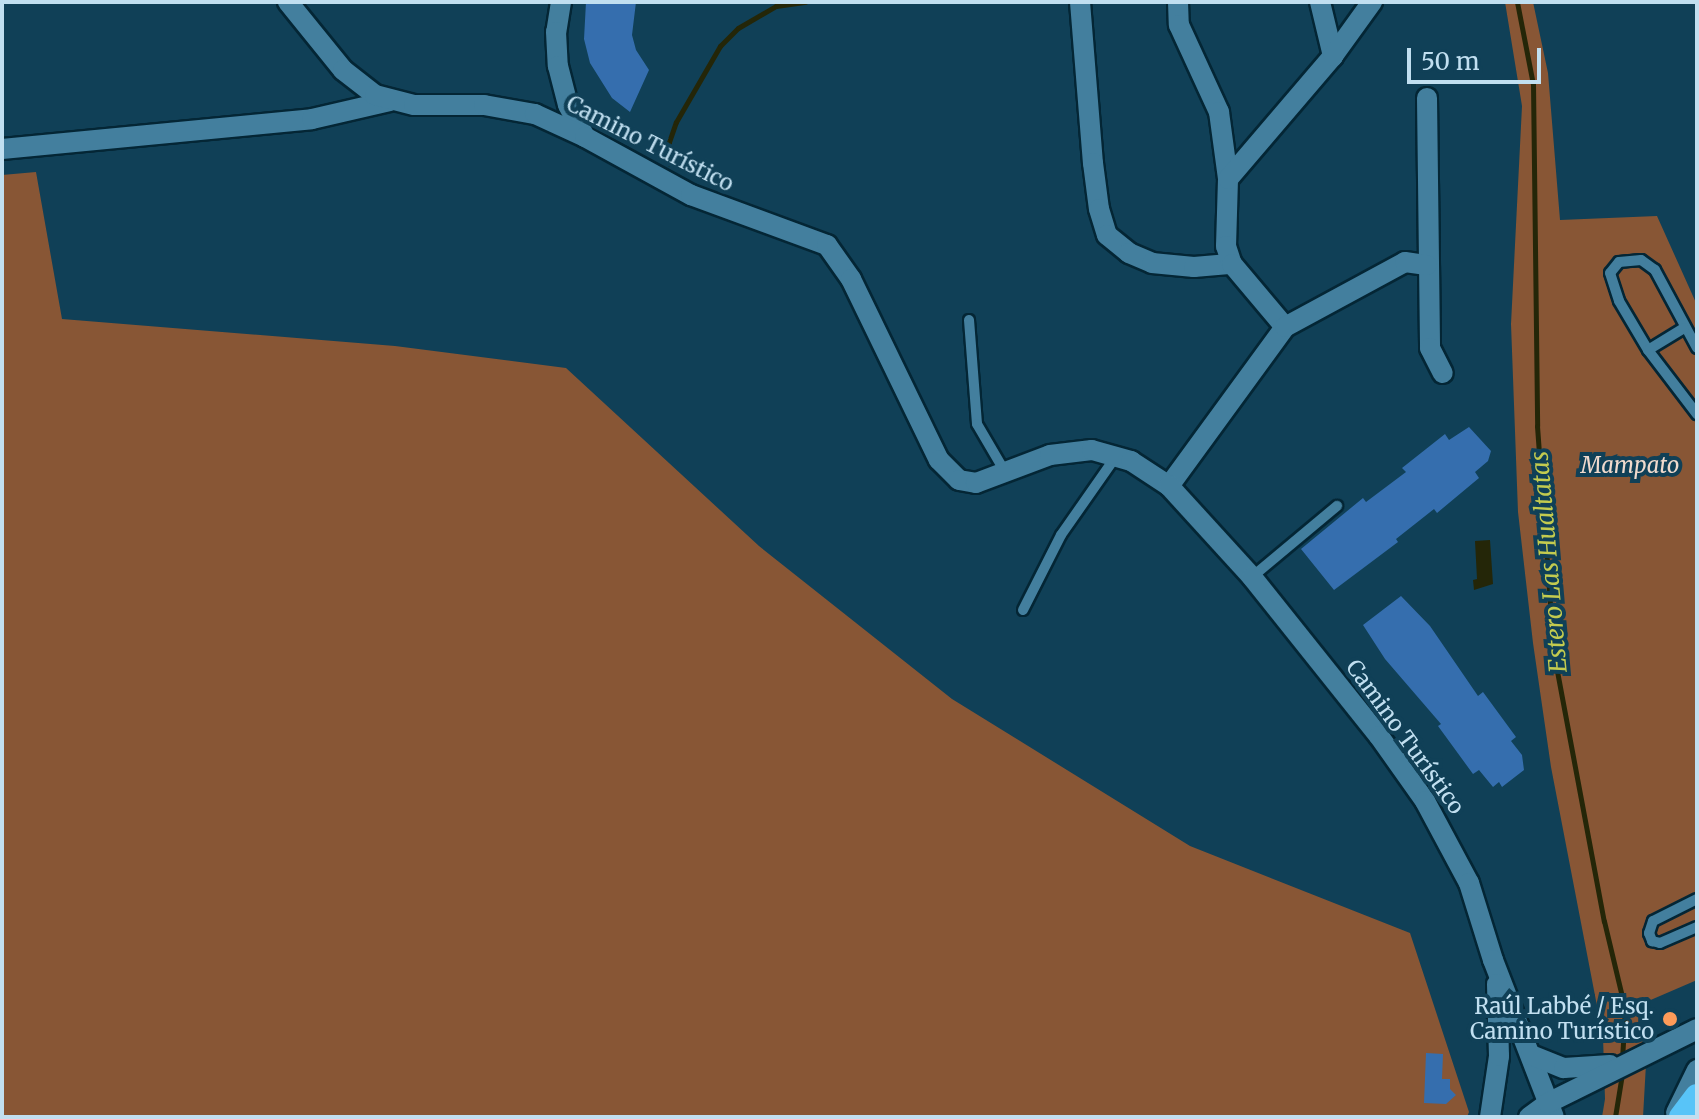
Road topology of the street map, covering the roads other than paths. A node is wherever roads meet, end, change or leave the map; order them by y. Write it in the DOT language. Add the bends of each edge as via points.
graph roads {
  1 [pos="288,2"];
  2 [pos="561,2"];
  3 [pos="1080,2"];
  4 [pos="1178,2"];
  5 [pos="1320,2"];
  6 [pos="1372,2"];
  7 [pos="1333,56"];
  8 [pos="1427,98"];
  9 [pos="390,101"];
  10 [pos="568,105"];
  11 [pos="548,119"];
  12 [pos="585,137"];
  13 [pos="2,149"];
  14 [pos="1228,179"];
  15 [pos="1232,264"];
  16 [pos="1427,265"];
  17 [pos="969,320"];
  18 [pos="1285,327"];
  19 [pos="1684,328"];
  20 [pos="1697,348"];
  21 [pos="1648,350"];
  22 [pos="1443,373"];
  23 [pos="1697,414"];
  24 [pos="1117,455"];
  25 [pos="1005,472"];
  26 [pos="1169,486"];
  27 [pos="1337,506"];
  28 [pos="1252,577"];
  29 [pos="1023,610"];
  30 [pos="1697,899"];
  31 [pos="1697,927"];
  32 [pos="1493,960"];
  33 [pos="1690,1032"];
  34 [pos="1531,1055"];
  35 [pos="1697,1070"];
  36 [pos="1587,1076"];
  37 [pos="1697,1096"];
  38 [pos="1551,1110"];
  39 [pos="1490,1117"];
  40 [pos="1529,1117"];
  41 [pos="1674,1117"];
  42 [pos="1681,1117"];
  1 -- 9 [label="main road" via="352,79"];
  2 -- 10 [label="main road" via="556,49"];
  3 -- 15 [label="main road" via="1093,163 1107,235 1152,263"];
  4 -- 14 [label="main road" via="1179,25 1219,112"];
  5 -- 7 [label="main road"];
  6 -- 7 [label="main road"];
  7 -- 14 [label="main road"];
  8 -- 16 [label="main road"];
  9 -- 11 [label="main road, Camino Turístico" via="484,105"];
  9 -- 13 [label="main road, Camino Turístico" via="312,119"];
  10 -- 11 [label="main road"];
  10 -- 12 [label="main road"];
  11 -- 12 [label="main road, Camino Turístico"];
  12 -- 25 [label="main road, Camino Turístico" via="691,195 827,245 845,266 943,466 970,483"];
  14 -- 15 [label="main road" via="1226,246"];
  15 -- 18 [label="main road"];
  16 -- 18 [label="main road" via="1405,262"];
  16 -- 22 [label="main road" via="1430,348"];
  17 -- 25 [label="lane" via="977,424"];
  18 -- 26 [label="main road"];
  19 -- 20 [label="lane"];
  19 -- 21 [label="lane"];
  19 -- 21 [label="lane" via="1648,264 1633,258 1619,262 1610,273 1611,282"];
  21 -- 23 [label="lane"];
  24 -- 25 [label="main road, Camino Turístico" via="1071,450"];
  24 -- 26 [label="main road, Camino Turístico"];
  24 -- 29 [label="lane" via="1061,535"];
  26 -- 28 [label="main road, Camino Turístico"];
  27 -- 28 [label="lane"];
  28 -- 32 [label="main road, Camino Turístico" via="1425,801 1469,883"];
  30 -- 31 [label="lane" via="1653,921 1649,933 1660,943"];
  32 -- 34 [label="main road, Camino Turístico"];
  32 -- 39 [label="main road" via="1499,1032"];
  33 -- 36 [label="main road"];
  34 -- 36 [label="main road"];
  34 -- 38 [label="main road, Camino Turístico"];
  35 -- 41 [label="main road"];
  36 -- 38 [label="main road"];
  37 -- 42 [label="highway"];
  38 -- 40 [label="main road"];
}
